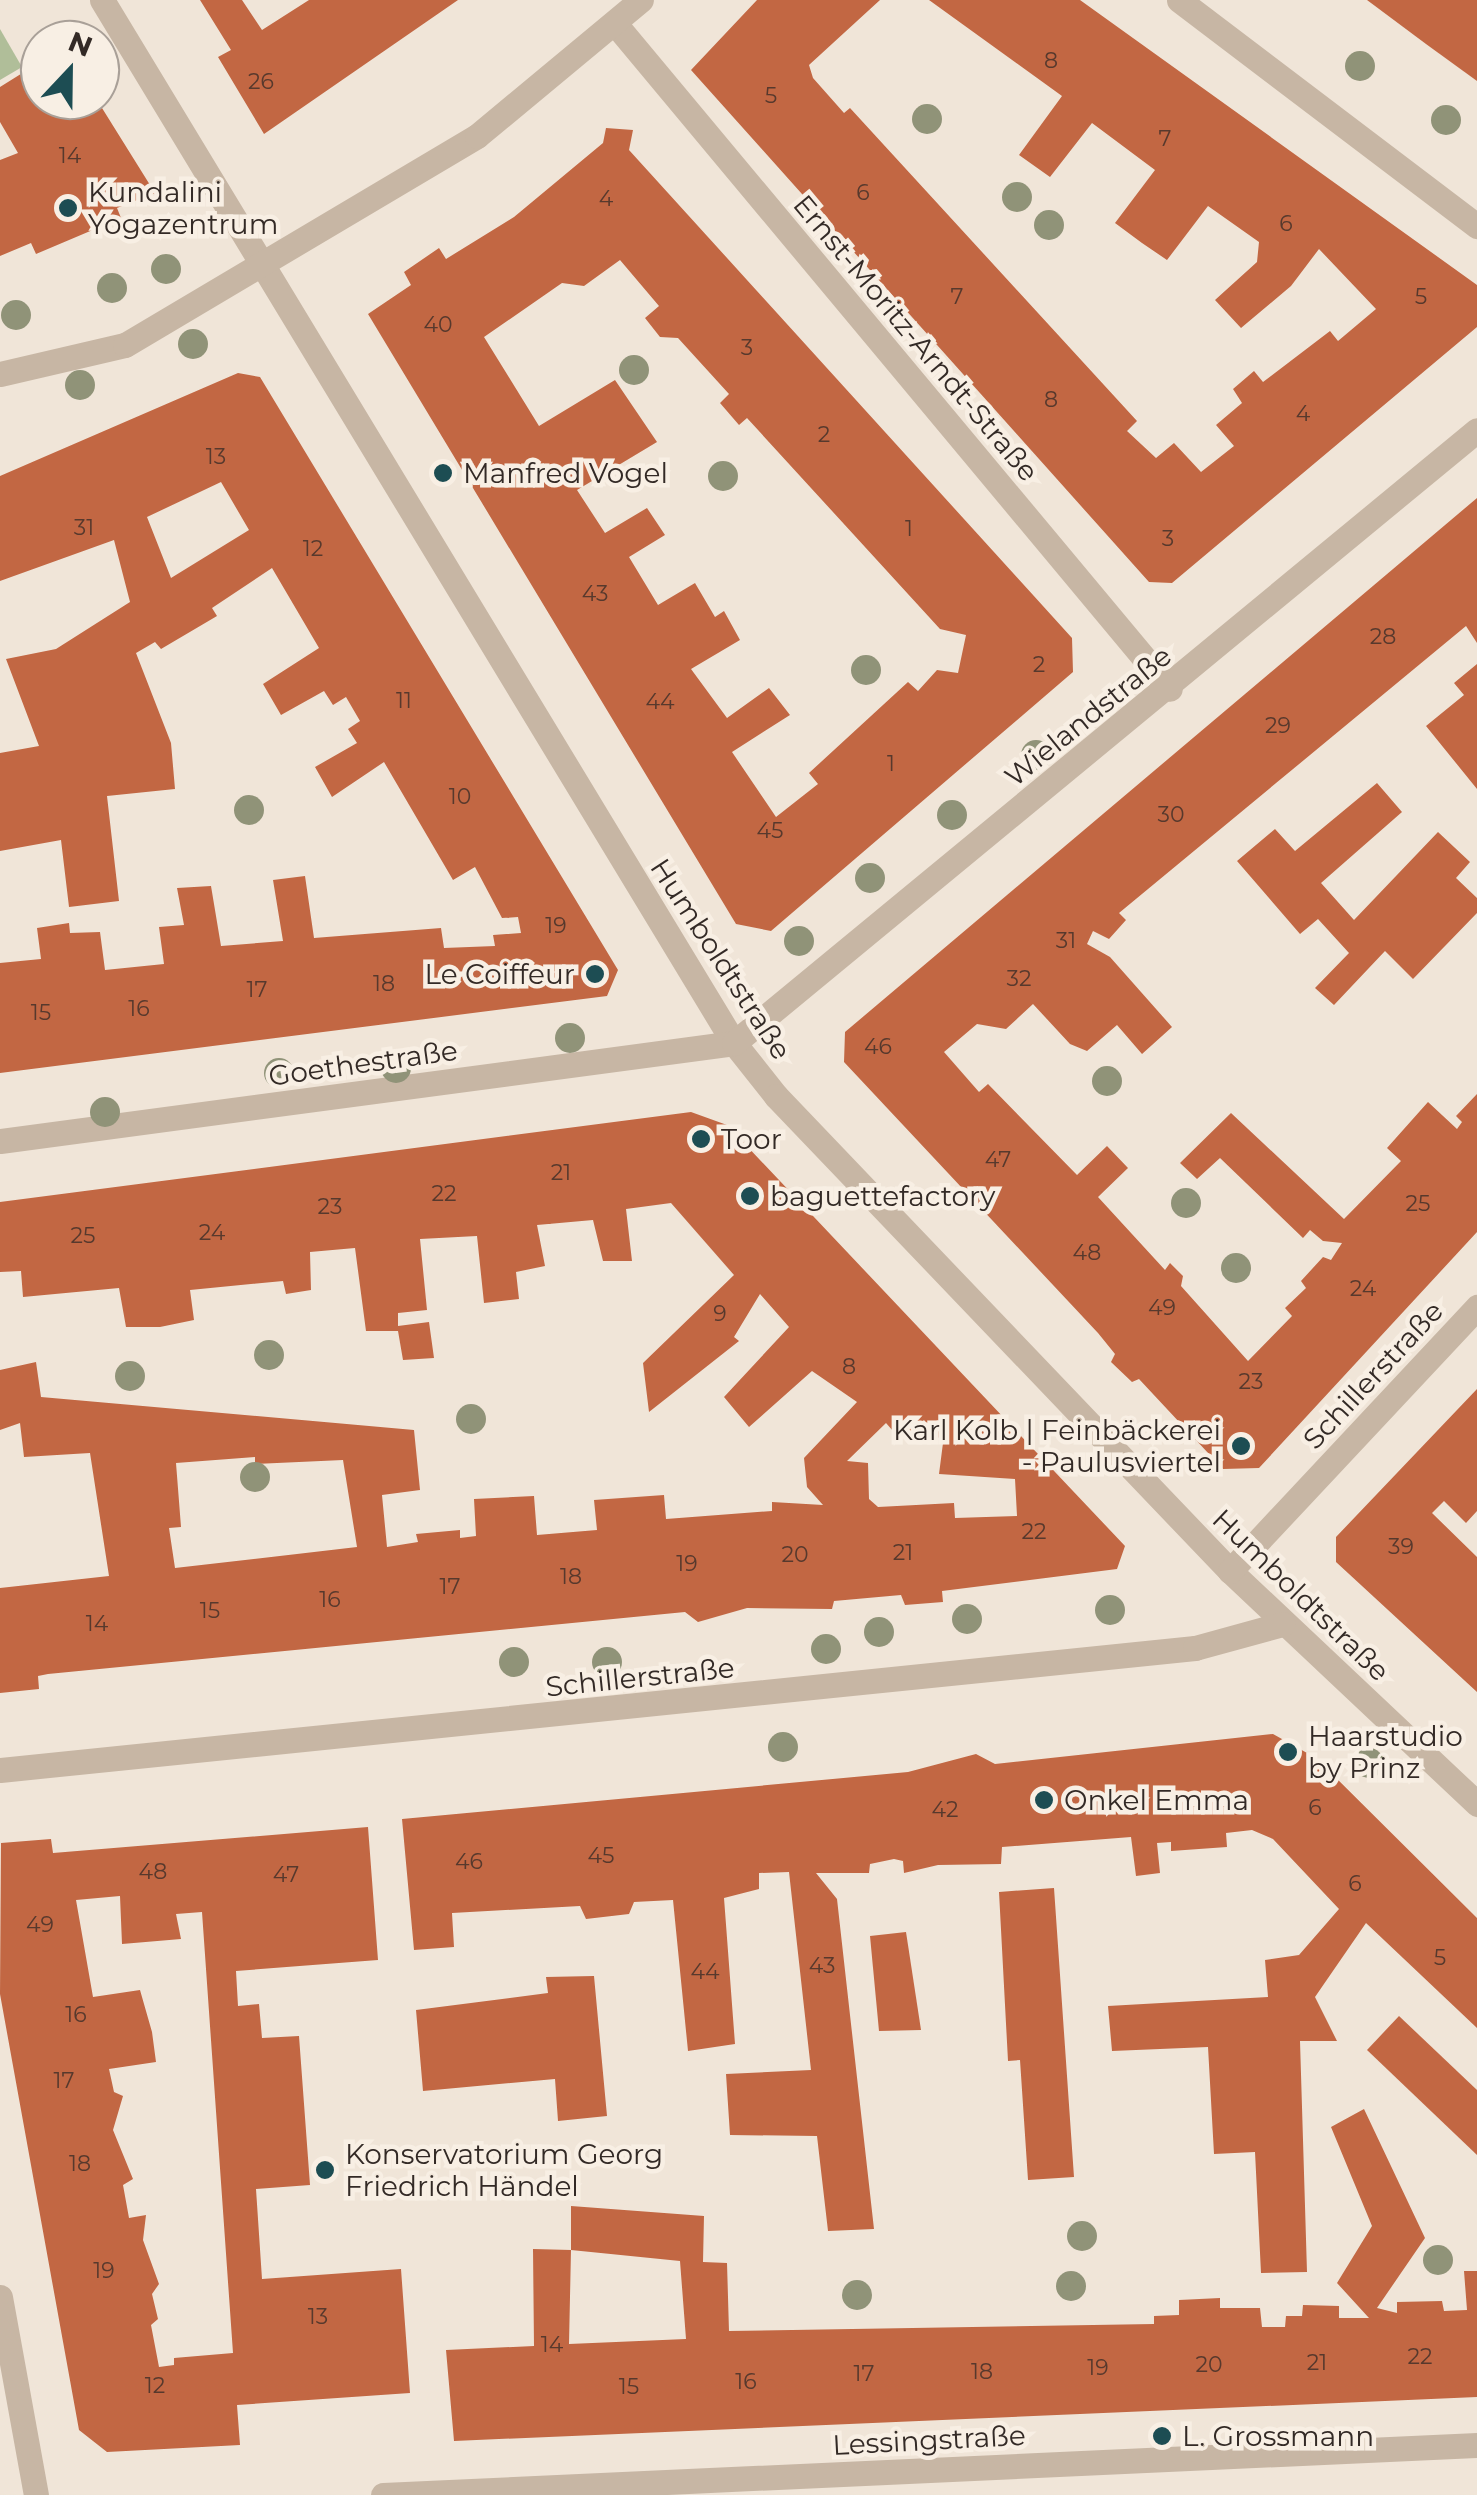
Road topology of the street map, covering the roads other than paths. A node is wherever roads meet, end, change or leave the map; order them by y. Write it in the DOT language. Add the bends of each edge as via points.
graph roads {
  1 [pos="102,0"];
  2 [pos="640,0"];
  3 [pos="1178,0"];
  4 [pos="616,26"];
  5 [pos="1477,226"];
  6 [pos="264,263"];
  7 [pos="0,374"];
  8 [pos="1477,430"];
  9 [pos="1170,689"];
  10 [pos="734,1043"];
  11 [pos="0,1142"];
  12 [pos="1477,1307"];
  13 [pos="1230,1571"];
  14 [pos="1284,1624"];
  15 [pos="0,1770"];
  16 [pos="1477,1804"];
  17 [pos="0,2297"];
  18 [pos="1477,2445"];
  19 [pos="36,2495"];
  20 [pos="384,2495"];
  1 -- 6 [label="street, Humboldtstraße"];
  2 -- 4 [label="street"];
  3 -- 5 [label="street"];
  4 -- 6 [label="street" via="477,136"];
  4 -- 9 [label="street, Ernst-Moritz-Arndt-Straße"];
  6 -- 7 [label="street" via="124,345"];
  6 -- 10 [label="street, Humboldtstraße" via="287,314"];
  8 -- 9 [label="street, Wielandstraße"];
  9 -- 10 [label="street, Wielandstraße"];
  10 -- 11 [label="street, Goethestraße"];
  10 -- 13 [label="street, Humboldtstraße" via="776,1096"];
  12 -- 13 [label="street, Schillerstraße"];
  13 -- 14 [label="street, Humboldtstraße"];
  14 -- 15 [label="street, Schillerstraße" via="1157,1653"];
  14 -- 16 [label="street, Humboldtstraße"];
  17 -- 19 [label="street"];
  18 -- 20 [label="street, Lessingstraße"];
}
